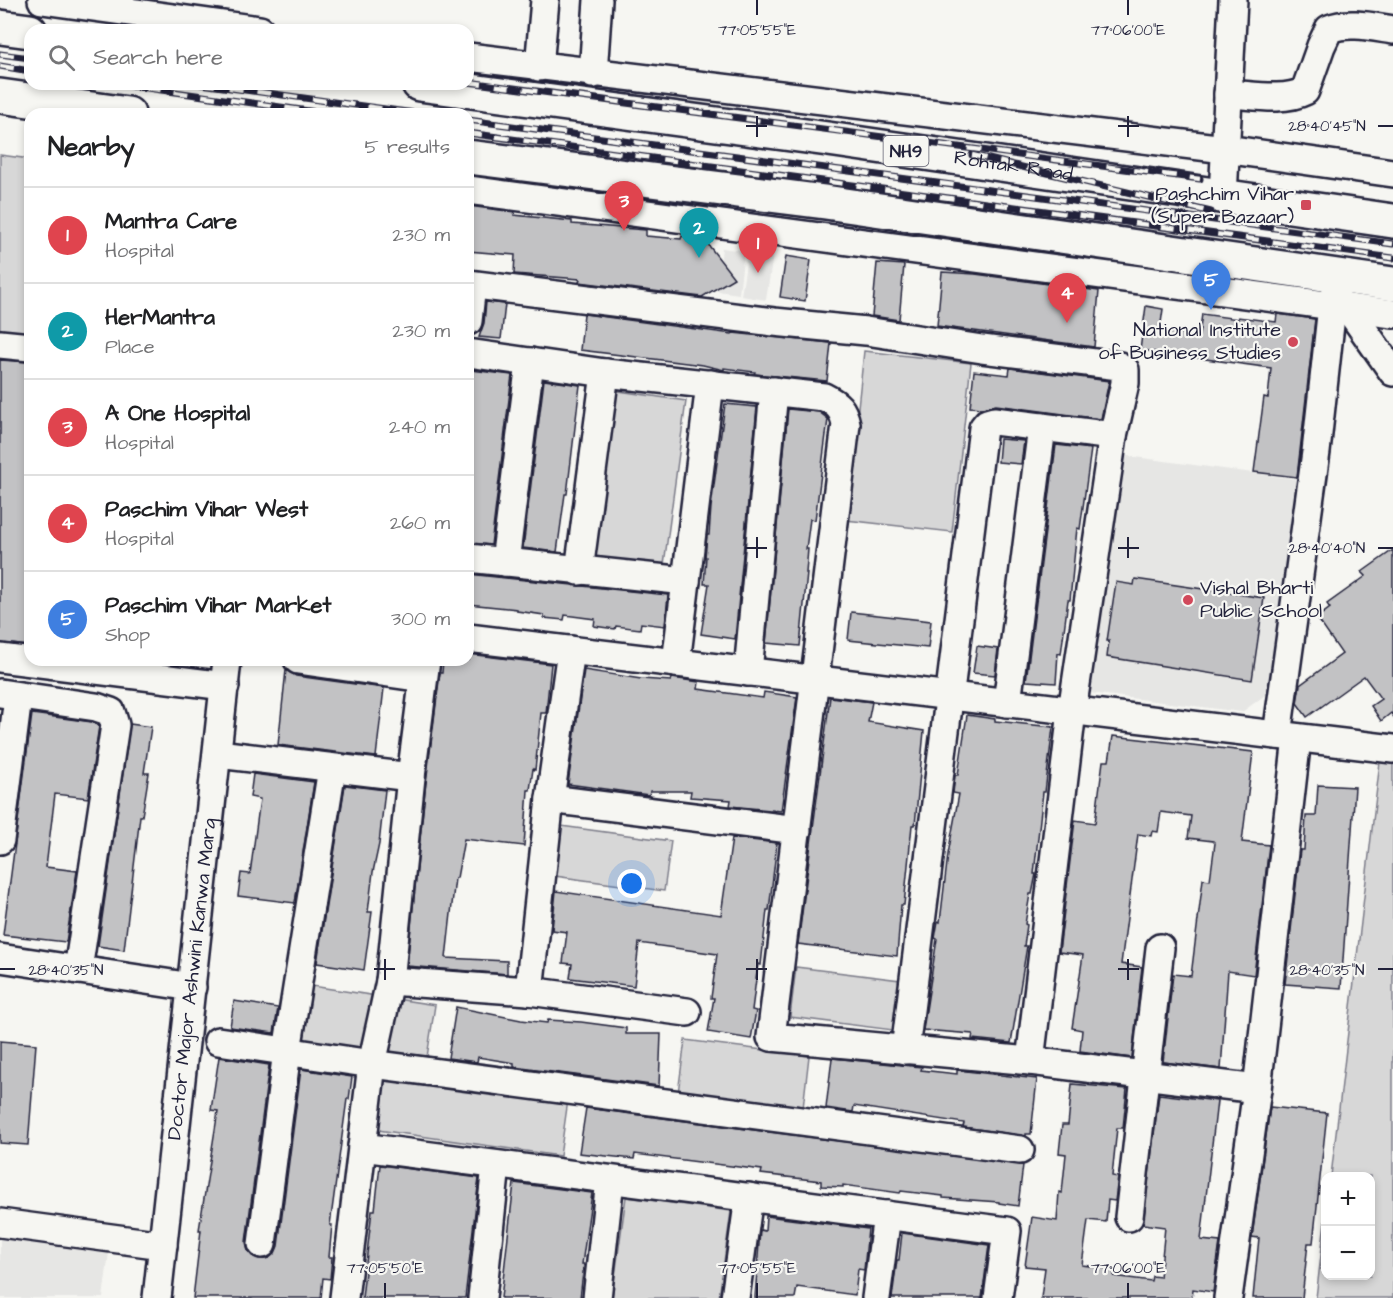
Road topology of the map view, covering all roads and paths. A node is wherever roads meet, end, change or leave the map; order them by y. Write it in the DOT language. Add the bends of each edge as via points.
graph roads {
  1 [pos="42,0"];
  2 [pos="545,0"];
  3 [pos="598,0"];
  4 [pos="1233,0"];
  5 [pos="204,24"];
  6 [pos="0,27"];
  7 [pos="24,30"];
  8 [pos="1393,30"];
  9 [pos="474,58"];
  10 [pos="539,67"];
  11 [pos="593,74"];
  12 [pos="462,90"];
  13 [pos="1228,94"];
  14 [pos="0,96"];
  15 [pos="85,108"];
  16 [pos="1225,149"];
  17 [pos="474,159"];
  18 [pos="1393,173"];
  19 [pos="474,191"];
  20 [pos="1223,196"];
  21 [pos="1393,221"];
  22 [pos="474,284"];
  23 [pos="1393,284"];
  24 [pos="1340,297"];
  25 [pos="1393,314"];
  26 [pos="0,344"];
  27 [pos="24,346"];
  28 [pos="474,354"];
  29 [pos="530,362"];
  30 [pos="1393,372"];
  31 [pos="605,373"];
  32 [pos="711,384"];
  33 [pos="774,391"];
  34 [pos="1042,427"];
  35 [pos="1113,436"];
  36 [pos="474,559"];
  37 [pos="505,562"];
  38 [pos="579,571"];
  39 [pos="686,581"];
  40 [pos="474,639"];
  41 [pos="571,650"];
  42 [pos="0,658"];
  43 [pos="24,660"];
  44 [pos="676,663"];
  45 [pos="119,666"];
  46 [pos="383,666"];
  47 [pos="425,669"];
  48 [pos="748,672"];
  49 [pos="226,673"];
  50 [pos="815,680"];
  51 [pos="9,695"];
  52 [pos="950,696"];
  53 [pos="1007,703"];
  54 [pos="1072,711"];
  55 [pos="1287,737"];
  56 [pos="1393,749"];
  57 [pos="218,754"];
  58 [pos="332,768"];
  59 [pos="411,777"];
  60 [pos="550,799"];
  61 [pos="797,830"];
  62 [pos="0,840"];
  63 [pos="1160,948"];
  64 [pos="0,958"];
  65 [pos="78,970"];
  66 [pos="390,981"];
  67 [pos="192,987"];
  68 [pos="529,991"];
  69 [pos="687,1012"];
  70 [pos="218,1041"];
  71 [pos="905,1050"];
  72 [pos="287,1051"];
  73 [pos="1030,1061"];
  74 [pos="372,1064"];
  75 [pos="1145,1076"];
  76 [pos="1257,1089"];
  77 [pos="362,1147"];
  78 [pos="1020,1150"];
  79 [pos="496,1165"];
  80 [pos="610,1180"];
  81 [pos="749,1197"];
  82 [pos="887,1215"];
  83 [pos="1129,1217"];
  84 [pos="0,1223"];
  85 [pos="262,1244"];
  86 [pos="163,1245"];
  87 [pos="157,1298"];
  88 [pos="344,1298"];
  89 [pos="482,1298"];
  90 [pos="597,1298"];
  91 [pos="735,1298"];
  92 [pos="876,1298"];
  93 [pos="998,1298"];
  94 [pos="1228,1298"];
  1 -- 5 [label="street"];
  2 -- 10 [label="street"];
  3 -- 11 [label="street"];
  4 -- 13 [label="street"];
  6 -- 7 [label="main road"];
  8 -- 13 [label="street" via="1350,25 1329,29 1305,91 1297,95"];
  9 -- 10 [label="street"];
  10 -- 11 [label="street"];
  11 -- 16 [label="street"];
  12 -- 20 [label="main road, Rohtak Road / NH9"];
  13 -- 16 [label="street"];
  14 -- 15 [label="main road"];
  16 -- 18 [label="street"];
  16 -- 20 [label="street"];
  17 -- 24 [label="main road" via="825,202"];
  19 -- 24 [label="street"];
  20 -- 21 [label="main road, Rohtak Road / NH9"];
  22 -- 35 [label="street" via="866,331 1119,366 1125,370 1125,383"];
  23 -- 24 [label="main road"];
  24 -- 25 [label="street"];
  24 -- 30 [label="street"];
  24 -- 55 [label="street" via="1314,464"];
  26 -- 27 [label="street"];
  28 -- 29 [label="street"];
  29 -- 31 [label="street"];
  29 -- 37 [label="street"];
  31 -- 32 [label="street"];
  31 -- 38 [label="street"];
  32 -- 33 [label="street"];
  32 -- 39 [label="street"];
  33 -- 48 [label="street"];
  33 -- 50 [label="street" via="824,397 843,411 846,424"];
  34 -- 35 [label="street"];
  34 -- 52 [label="street" via="994,422 983,428"];
  34 -- 53 [label="street"];
  35 -- 54 [label="street"];
  36 -- 37 [label="street"];
  37 -- 38 [label="street"];
  38 -- 39 [label="street"];
  39 -- 44 [label="street"];
  40 -- 41 [label="street"];
  41 -- 44 [label="street"];
  41 -- 60 [label="street"];
  42 -- 43 [label="street"];
  44 -- 48 [label="street"];
  45 -- 49 [label="street"];
  46 -- 47 [label="street"];
  47 -- 59 [label="street"];
  48 -- 50 [label="street"];
  49 -- 57 [label="street, Doctor Major Ashwini Kanwa Marg"];
  50 -- 52 [label="street"];
  50 -- 61 [label="street"];
  51 -- 62 [label="street"];
  51 -- 65 [label="street" via="96,706 111,712 115,725"];
  52 -- 53 [label="street"];
  52 -- 71 [label="street"];
  53 -- 54 [label="street"];
  54 -- 55 [label="street"];
  54 -- 73 [label="street"];
  55 -- 56 [label="street"];
  55 -- 76 [label="street"];
  57 -- 58 [label="street"];
  57 -- 67 [label="street, Doctor Major Ashwini Kanwa Marg"];
  58 -- 59 [label="street"];
  58 -- 72 [label="street"];
  59 -- 66 [label="street"];
  60 -- 61 [label="street"];
  60 -- 68 [label="street"];
  61 -- 71 [label="street" via="771,1036"];
  63 -- 75 [label="street"];
  64 -- 65 [label="street"];
  65 -- 67 [label="street"];
  66 -- 68 [label="street"];
  66 -- 74 [label="street"];
  67 -- 86 [label="street, Doctor Major Ashwini Kanwa Marg"];
  68 -- 69 [label="street"];
  70 -- 72 [label="street"];
  71 -- 73 [label="street"];
  72 -- 74 [label="street"];
  72 -- 85 [label="street"];
  73 -- 75 [label="street"];
  74 -- 77 [label="street"];
  74 -- 78 [label="street"];
  75 -- 76 [label="street"];
  75 -- 83 [label="street"];
  76 -- 94 [label="street"];
  77 -- 79 [label="street"];
  77 -- 88 [label="street"];
  79 -- 80 [label="street"];
  79 -- 89 [label="street"];
  80 -- 81 [label="street"];
  80 -- 90 [label="street"];
  81 -- 82 [label="street"];
  81 -- 91 [label="street"];
  82 -- 92 [label="street"];
  82 -- 93 [label="street" via="1007,1231"];
  84 -- 86 [label="street"];
  86 -- 87 [label="street, Doctor Major Ashwini Kanwa Marg"];
}
